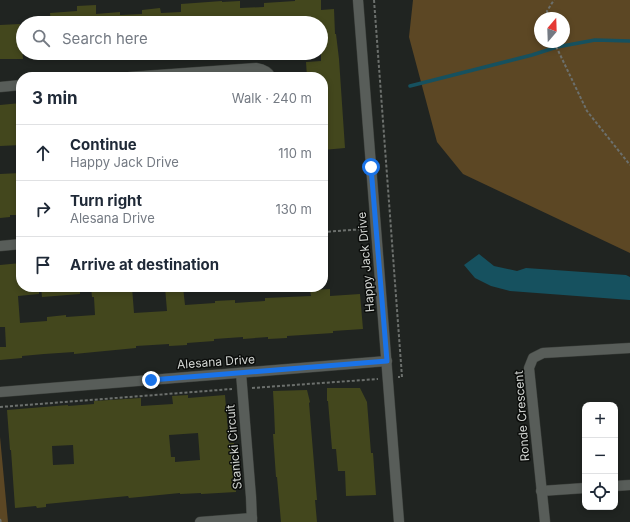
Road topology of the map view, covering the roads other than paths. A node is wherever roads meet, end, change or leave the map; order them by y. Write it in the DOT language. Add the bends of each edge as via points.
graph roads {
  1 [pos="358,0"];
  2 [pos="197,72"];
  3 [pos="267,72"];
  4 [pos="16,85"];
  5 [pos="0,87"];
  6 [pos="16,244"];
  7 [pos="0,246"];
  8 [pos="630,348"];
  9 [pos="387,361"];
  10 [pos="241,373"];
  11 [pos="0,392"];
  12 [pos="630,484"];
  13 [pos="618,486"];
  14 [pos="582,488"];
  15 [pos="541,491"];
  16 [pos="252,520"];
  17 [pos="200,522"];
  18 [pos="399,522"];
  19 [pos="544,522"];
  1 -- 9 [label="street, Happy Jack Drive"];
  2 -- 3 [label="street" via="250,68"];
  4 -- 5 [label="street"];
  6 -- 7 [label="street"];
  8 -- 15 [label="street, Ronde Crescent" via="543,353 533,358 529,368"];
  9 -- 10 [label="street, Alesana Drive"];
  9 -- 18 [label="street, Happy Jack Drive"];
  10 -- 11 [label="street, Alesana Drive"];
  10 -- 16 [label="street, Stanicki Circuit"];
  12 -- 13 [label="street"];
  14 -- 15 [label="street"];
  15 -- 19 [label="street, Ronde Crescent"];
  16 -- 17 [label="street, Stanicki Circuit"];
}
